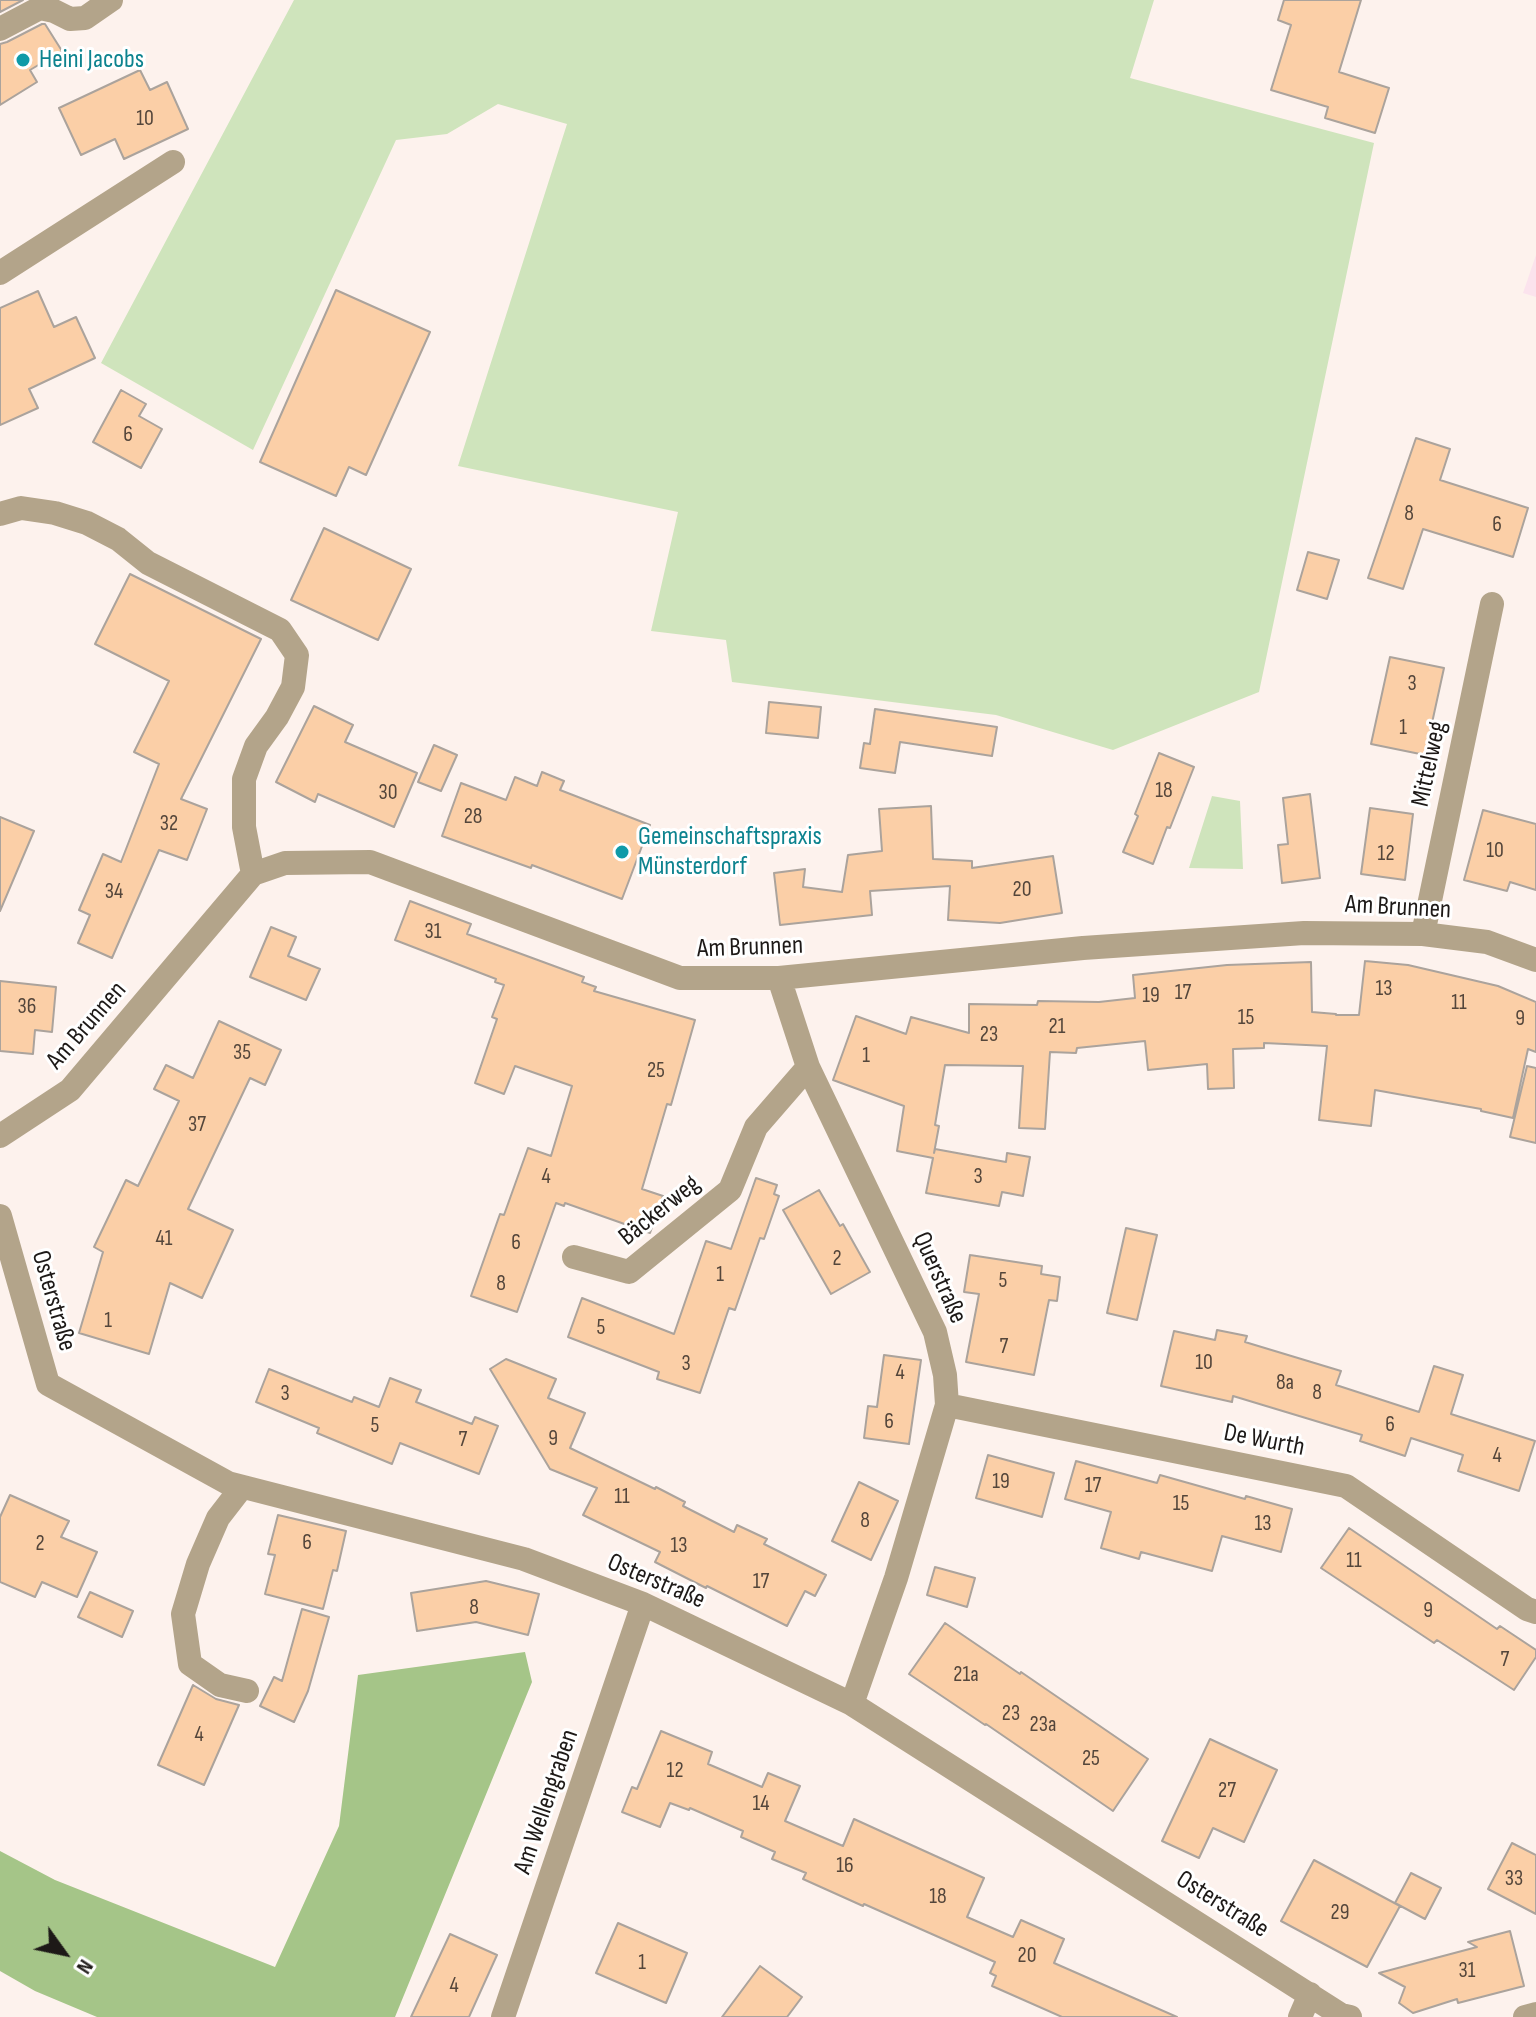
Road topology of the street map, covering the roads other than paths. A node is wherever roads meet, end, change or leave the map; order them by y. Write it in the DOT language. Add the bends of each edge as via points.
graph roads {
  1 [pos="111,0"];
  2 [pos="0,29"];
  3 [pos="173,162"];
  4 [pos="0,273"];
  5 [pos="0,514"];
  6 [pos="1492,604"];
  7 [pos="253,874"];
  8 [pos="1423,934"];
  9 [pos="1536,960"];
  10 [pos="779,978"];
  11 [pos="808,1067"];
  12 [pos="0,1136"];
  13 [pos="0,1216"];
  14 [pos="574,1257"];
  15 [pos="947,1405"];
  16 [pos="242,1487"];
  17 [pos="643,1604"];
  18 [pos="1536,1612"];
  19 [pos="247,1691"];
  20 [pos="852,1704"];
  21 [pos="1310,1994"];
  22 [pos="1536,2014"];
  23 [pos="503,2017"];
  24 [pos="1300,2017"];
  25 [pos="1350,2017"];
  26 [pos="1525,2017"];
  1 -- 2 [label="street" via="85,18 70,19 40,8"];
  3 -- 4 [label="street"];
  5 -- 7 [label="street" via="21,508 87,523 148,563 280,630 297,655 296,666 293,687 256,746 244,779 244,827"];
  6 -- 8 [label="street, Mittelweg"];
  7 -- 10 [label="street, Am Brunnen" via="285,863 370,862 680,978"];
  7 -- 12 [label="street, Am Brunnen" via="70,1090"];
  8 -- 9 [label="street, Am Brunnen" via="1487,942"];
  8 -- 10 [label="street, Am Brunnen" via="1288,934 1083,948"];
  10 -- 11 [label="street, Querstraße"];
  11 -- 14 [label="street, Bäckerweg" via="756,1127 730,1190 719,1199 629,1272"];
  11 -- 15 [label="street, Querstraße" via="935,1332"];
  13 -- 16 [label="street, Osterstraße" via="48,1384"];
  15 -- 18 [label="street, De Wurth" via="1346,1486"];
  15 -- 20 [label="street, Querstraße"];
  16 -- 17 [label="street, Osterstraße" via="524,1559"];
  16 -- 19 [label="street" via="218,1518 183,1614 190,1664 220,1685"];
  17 -- 20 [label="street, Osterstraße"];
  17 -- 23 [label="street, Am Wellengraben"];
  20 -- 21 [label="street, Osterstraße"];
  21 -- 24 [label="street"];
  21 -- 25 [label="street, Osterstraße"];
  22 -- 26 [label="street"];
}
